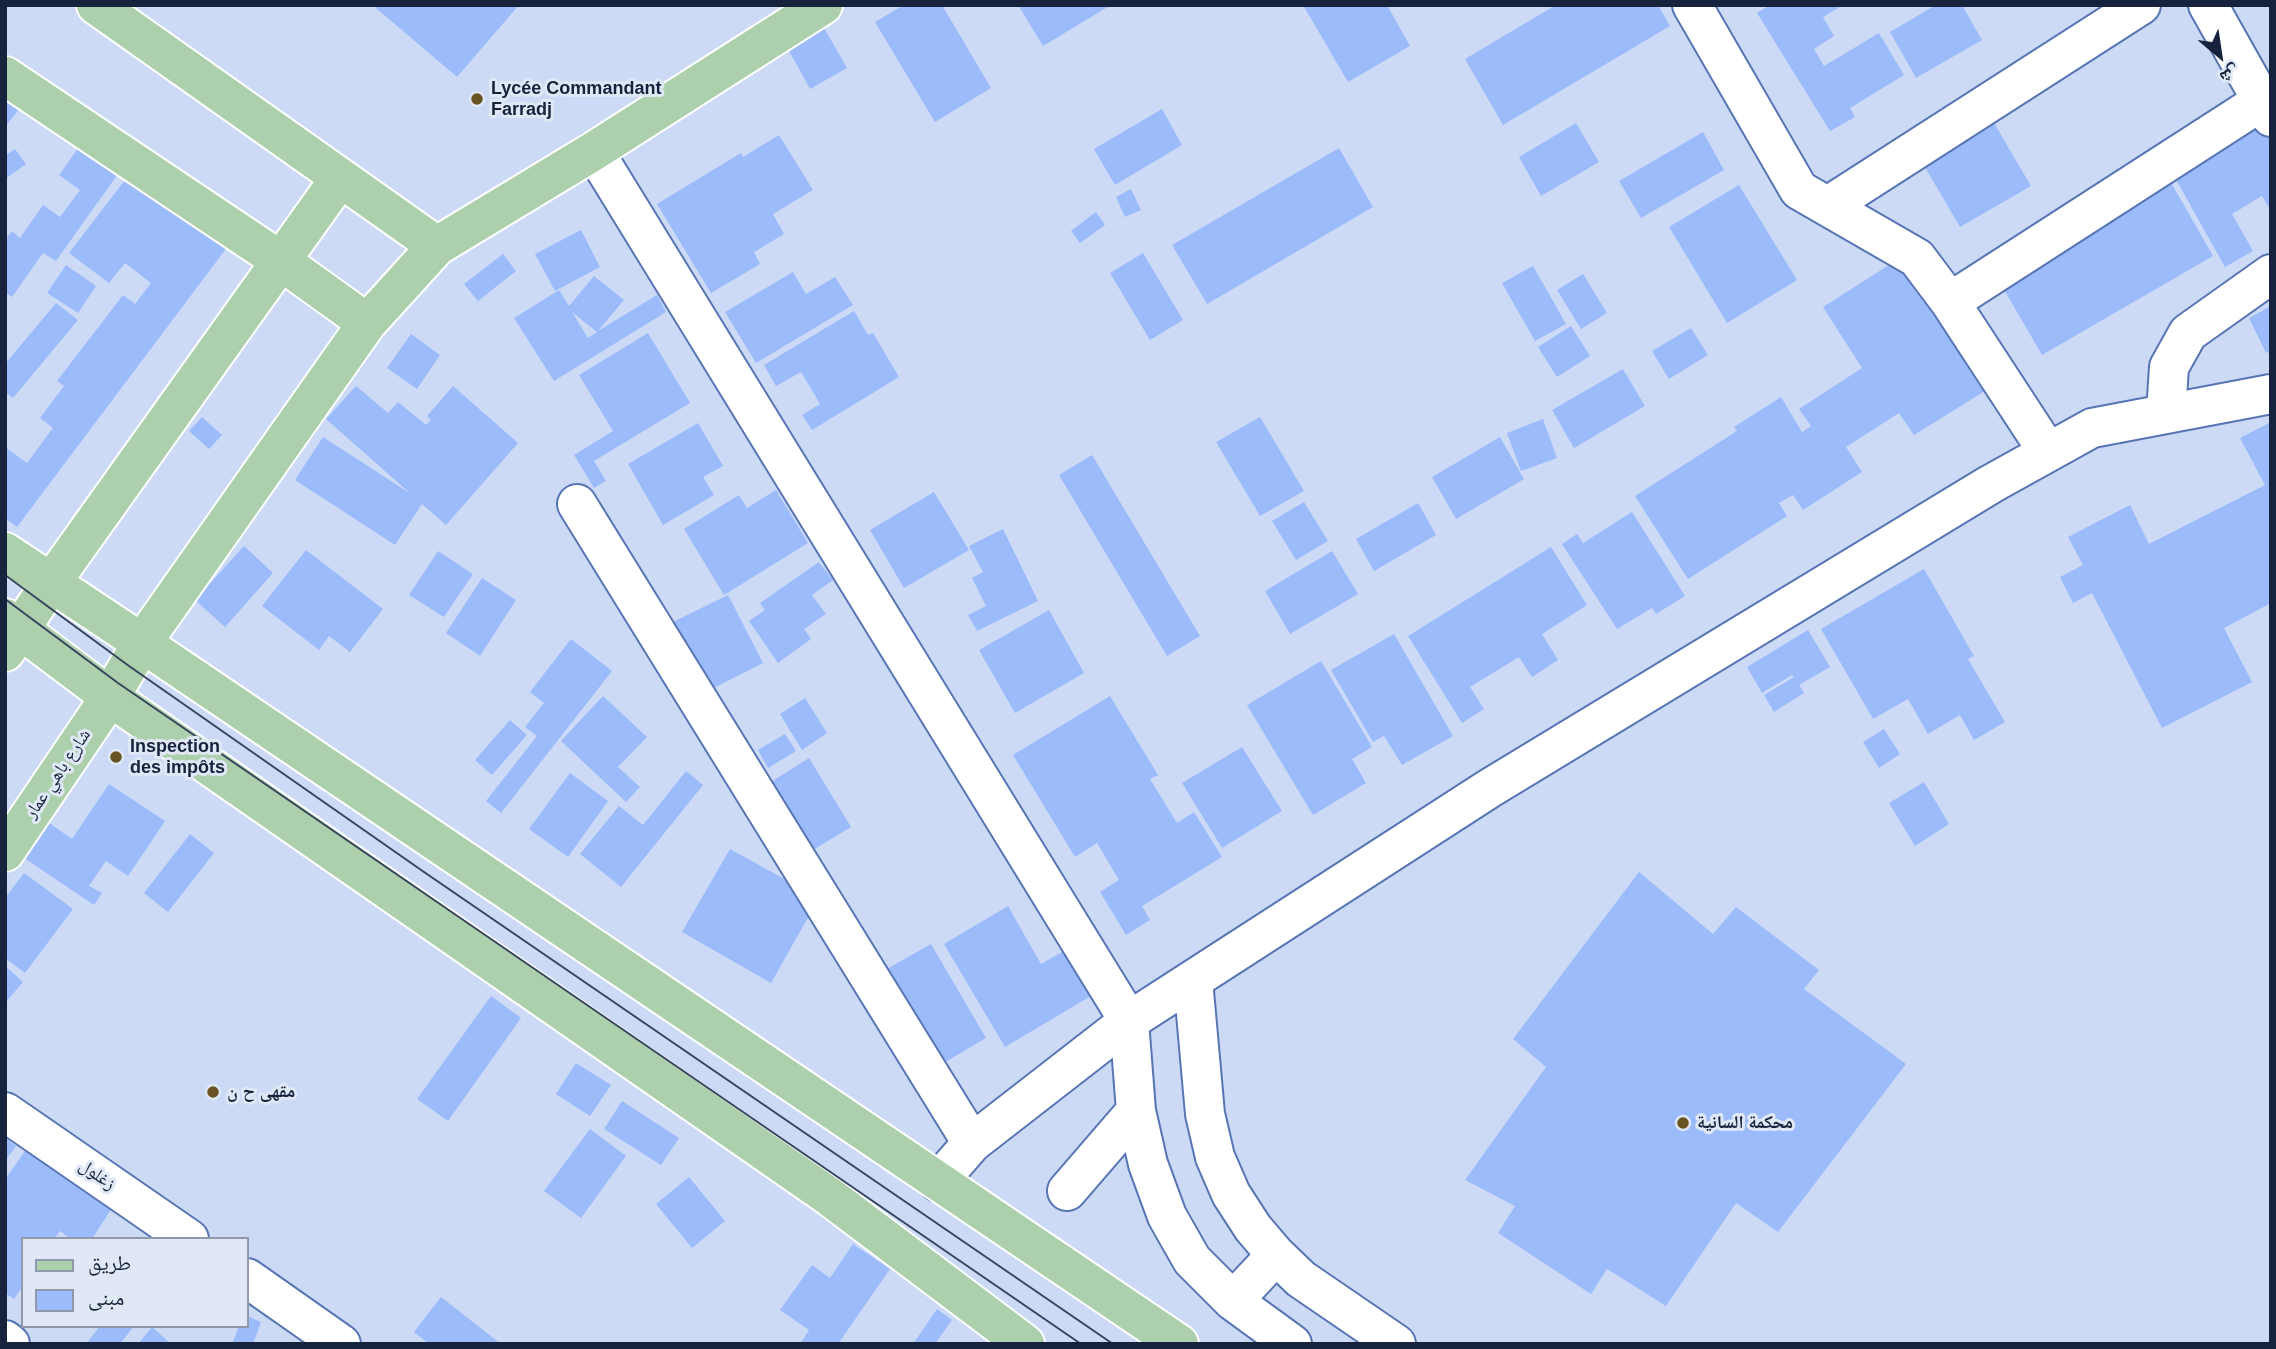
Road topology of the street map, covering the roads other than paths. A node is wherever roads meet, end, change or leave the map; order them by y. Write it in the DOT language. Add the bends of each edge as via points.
graph roads {
  1 [pos="96,5"];
  2 [pos="822,5"];
  3 [pos="1692,5"];
  4 [pos="2141,5"];
  5 [pos="2208,5"];
  6 [pos="5,76"];
  7 [pos="2266,109"];
  8 [pos="594,152"];
  9 [pos="340,178"];
  10 [pos="1828,206"];
  11 [pos="437,246"];
  12 [pos="281,261"];
  13 [pos="2271,274"];
  14 [pos="1950,302"];
  15 [pos="367,323"];
  16 [pos="2271,394"];
  17 [pos="2166,413"];
  18 [pos="2048,452"];
  19 [pos="577,504"];
  20 [pos="5,552"];
  21 [pos="51,583"];
  22 [pos="10,633"];
  23 [pos="142,643"];
  24 [pos="110,697"];
  25 [pos="5,852"];
  26 [pos="1193,980"];
  27 [pos="1129,1021"];
  28 [pos="1136,1111"];
  29 [pos="5,1112"];
  30 [pos="972,1143"];
  31 [pos="938,1182"];
  32 [pos="1067,1191"];
  33 [pos="186,1237"];
  34 [pos="1276,1255"];
  35 [pos="248,1279"];
  36 [pos="1233,1301"];
  37 [pos="5,1340"];
  38 [pos="10,1344"];
  39 [pos="341,1344"];
  40 [pos="1025,1344"];
  41 [pos="1179,1344"];
  42 [pos="1292,1344"];
  43 [pos="1396,1344"];
  1 -- 9 [label="main road"];
  2 -- 8 [label="main road, شارع باهي عمار"];
  3 -- 10 [label="street" via="1799,190"];
  4 -- 10 [label="street"];
  5 -- 7 [label="street"];
  6 -- 12 [label="main road"];
  7 -- 14 [label="street"];
  8 -- 11 [label="main road, شارع باهي عمار"];
  8 -- 27 [label="street"];
  9 -- 11 [label="main road"];
  9 -- 12 [label="main road"];
  10 -- 14 [label="street" via="1917,258"];
  11 -- 15 [label="main road, شارع باهي عمار"];
  12 -- 15 [label="main road"];
  12 -- 21 [label="main road"];
  13 -- 17 [label="street" via="2188,332 2169,368"];
  14 -- 18 [label="street"];
  15 -- 23 [label="main road, شارع باهي عمار"];
  16 -- 17 [label="street"];
  17 -- 18 [label="street" via="2092,428"];
  18 -- 26 [label="street" via="1502,780"];
  19 -- 30 [label="street"];
  20 -- 21 [label="main road"];
  21 -- 22 [label="main road"];
  21 -- 23 [label="main road"];
  22 -- 24 [label="main road"];
  23 -- 24 [label="main road, شارع باهي عمار"];
  23 -- 31 [label="main road"];
  24 -- 25 [label="main road, شارع باهي عمار"];
  24 -- 40 [label="main road" via="830,1197"];
  26 -- 27 [label="street"];
  26 -- 34 [label="street" via="1205,1114 1215,1157 1231,1194"];
  27 -- 28 [label="street"];
  27 -- 30 [label="street"];
  28 -- 32 [label="street"];
  28 -- 36 [label="street" via="1167,1216 1192,1260"];
  29 -- 33 [label="street, زغلول"];
  30 -- 31 [label="street"];
  31 -- 41 [label="main road"];
  34 -- 36 [label="street"];
  34 -- 43 [label="street" via="1301,1279"];
  35 -- 39 [label="street"];
  36 -- 42 [label="street"];
  37 -- 38 [label="street"];
}
